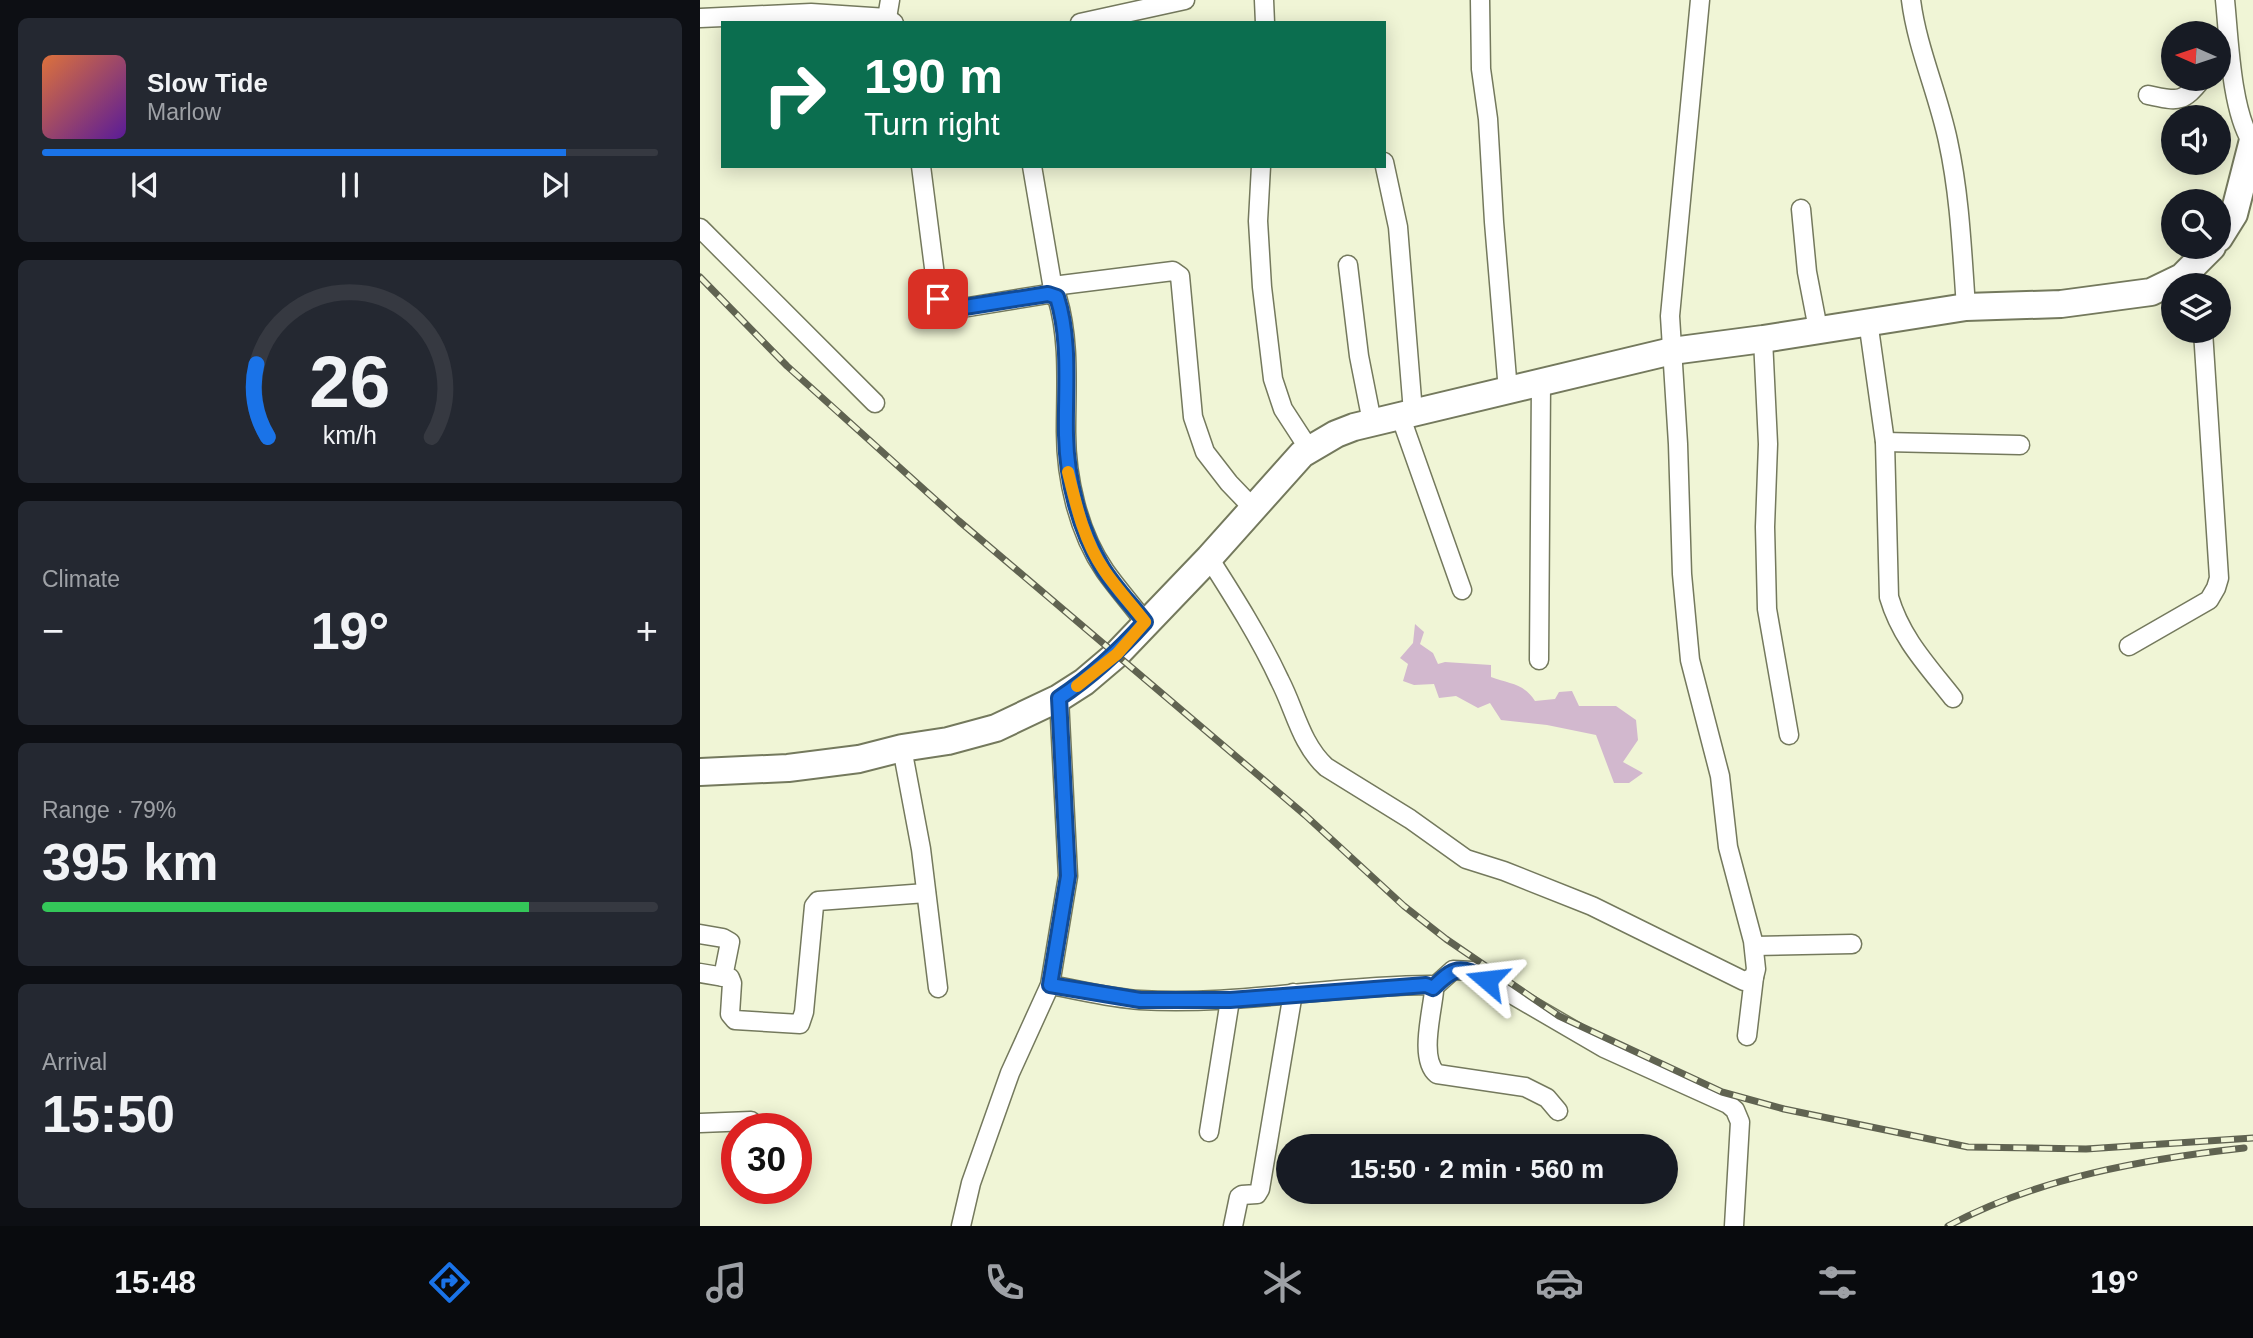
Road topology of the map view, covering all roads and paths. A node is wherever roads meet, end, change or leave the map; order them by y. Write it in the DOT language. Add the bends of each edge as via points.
graph roads {
  1 [pos="1185,0"];
  2 [pos="1264,0"];
  3 [pos="1480,0"];
  4 [pos="1700,0"];
  5 [pos="1911,0"];
  6 [pos="2225,0"];
  7 [pos="890,14"];
  8 [pos="700,18"];
  9 [pos="1084,21"];
  10 [pos="1265,21"];
  11 [pos="2225,21"];
  12 [pos="2231,79"];
  13 [pos="2191,91"];
  14 [pos="2148,95"];
  15 [pos="2252,141"];
  16 [pos="921,168"];
  17 [pos="1032,168"];
  18 [pos="1261,168"];
  19 [pos="1385,168"];
  20 [pos="1801,209"];
  21 [pos="2231,219"];
  22 [pos="700,228"];
  23 [pos="1348,265"];
  24 [pos="2202,265"];
  25 [pos="1054,290"];
  26 [pos="1966,307"];
  27 [pos="1868,321"];
  28 [pos="1818,329"];
  29 [pos="1763,339"];
  30 [pos="2204,343"];
  31 [pos="1672,351"];
  32 [pos="1541,382"];
  33 [pos="1508,391"];
  34 [pos="875,403"];
  35 [pos="1406,414"];
  36 [pos="1372,422"];
  37 [pos="1885,442"];
  38 [pos="2020,445"];
  39 [pos="1309,449"];
  40 [pos="1253,508"];
  41 [pos="1209,558"];
  42 [pos="1462,590"];
  43 [pos="1145,622"];
  44 [pos="2129,646"];
  45 [pos="1539,660"];
  46 [pos="1059,698"];
  47 [pos="1953,698"];
  48 [pos="1789,735"];
  49 [pos="902,748"];
  50 [pos="700,772"];
  51 [pos="926,892"];
  52 [pos="700,934"];
  53 [pos="1852,944"];
  54 [pos="1754,946"];
  55 [pos="700,973"];
  56 [pos="723,977"];
  57 [pos="1754,977"];
  58 [pos="1050,985"];
  59 [pos="938,988"];
  60 [pos="1433,988"];
  61 [pos="1293,993"];
  62 [pos="1230,1000"];
  63 [pos="1747,1036"];
  64 [pos="1558,1111"];
  65 [pos="721,1122"];
  66 [pos="700,1123"];
  67 [pos="1209,1132"];
  68 [pos="961,1226"];
  69 [pos="1233,1226"];
  70 [pos="1734,1226"];
  1 -- 9 [label="street"];
  2 -- 10 [label="street"];
  3 -- 33 [label="street" via="1481,69"];
  4 -- 31 [label="street" via="1671,298"];
  5 -- 26 [label="street" via="1950,153"];
  6 -- 11 [label="street"];
  7 -- 8 [label="street"];
  12 -- 15 [label="street" via="2244,129"];
  13 -- 14 [label="street" via="2178,100"];
  15 -- 21 [label="street"];
  16 -- 25 [label="street" via="941,305 957,309"];
  17 -- 25 [label="street"];
  18 -- 39 [label="street" via="1262,287 1273,379 1283,409"];
  19 -- 35 [label="street" via="1398,227"];
  20 -- 28 [label="street"];
  22 -- 34 [label="street"];
  23 -- 36 [label="street"];
  24 -- 26 [label="street" via="2151,292 2061,304"];
  25 -- 40 [label="street" via="1173,271 1180,276 1195,425 1205,452"];
  25 -- 43 [label="street" via="1067,366 1068,471 1076,506 1104,570"];
  26 -- 27 [label="street"];
  27 -- 28 [label="street"];
  27 -- 37 [label="street"];
  28 -- 29 [label="street"];
  29 -- 31 [label="street"];
  29 -- 48 [label="street" via="1767,609"];
  30 -- 44 [label="street" via="2220,578 2209,600"];
  31 -- 32 [label="street"];
  31 -- 54 [label="street" via="1690,660 1720,776 1728,847"];
  32 -- 33 [label="street"];
  32 -- 45 [label="street"];
  33 -- 35 [label="street"];
  35 -- 36 [label="street"];
  35 -- 42 [label="street"];
  36 -- 39 [label="street"];
  37 -- 38 [label="street"];
  37 -- 47 [label="street" via="1889,597 1905,636"];
  39 -- 40 [label="street"];
  40 -- 41 [label="street"];
  41 -- 43 [label="street"];
  41 -- 57 [label="street" via="1268,657 1305,740 1326,767 1466,859 1592,906 1744,981"];
  43 -- 46 [label="street" via="1117,654"];
  46 -- 49 [label="street" via="996,728"];
  46 -- 58 [label="street" via="1068,876"];
  49 -- 50 [label="street" via="788,768"];
  49 -- 51 [label="street"];
  51 -- 56 [label="street" via="818,901 800,1024 736,1020 730,1014 732,983"];
  51 -- 59 [label="street"];
  52 -- 56 [label="street" via="730,942"];
  53 -- 54 [label="street"];
  54 -- 57 [label="street"];
  55 -- 56 [label="street"];
  57 -- 63 [label="street"];
  58 -- 62 [label="street" via="1140,1000"];
  58 -- 68 [label="street" via="1010,1073 971,1183"];
  60 -- 61 [label="street"];
  60 -- 64 [label="street" via="1427,1051 1432,1071 1525,1087 1547,1098"];
  60 -- 70 [label="street" via="1453,970 1472,971 1604,1048 1728,1104 1740,1122"];
  61 -- 62 [label="street"];
  61 -- 69 [label="street" via="1260,1189 1239,1198"];
  62 -- 67 [label="street"];
  65 -- 66 [label="street"];
}
